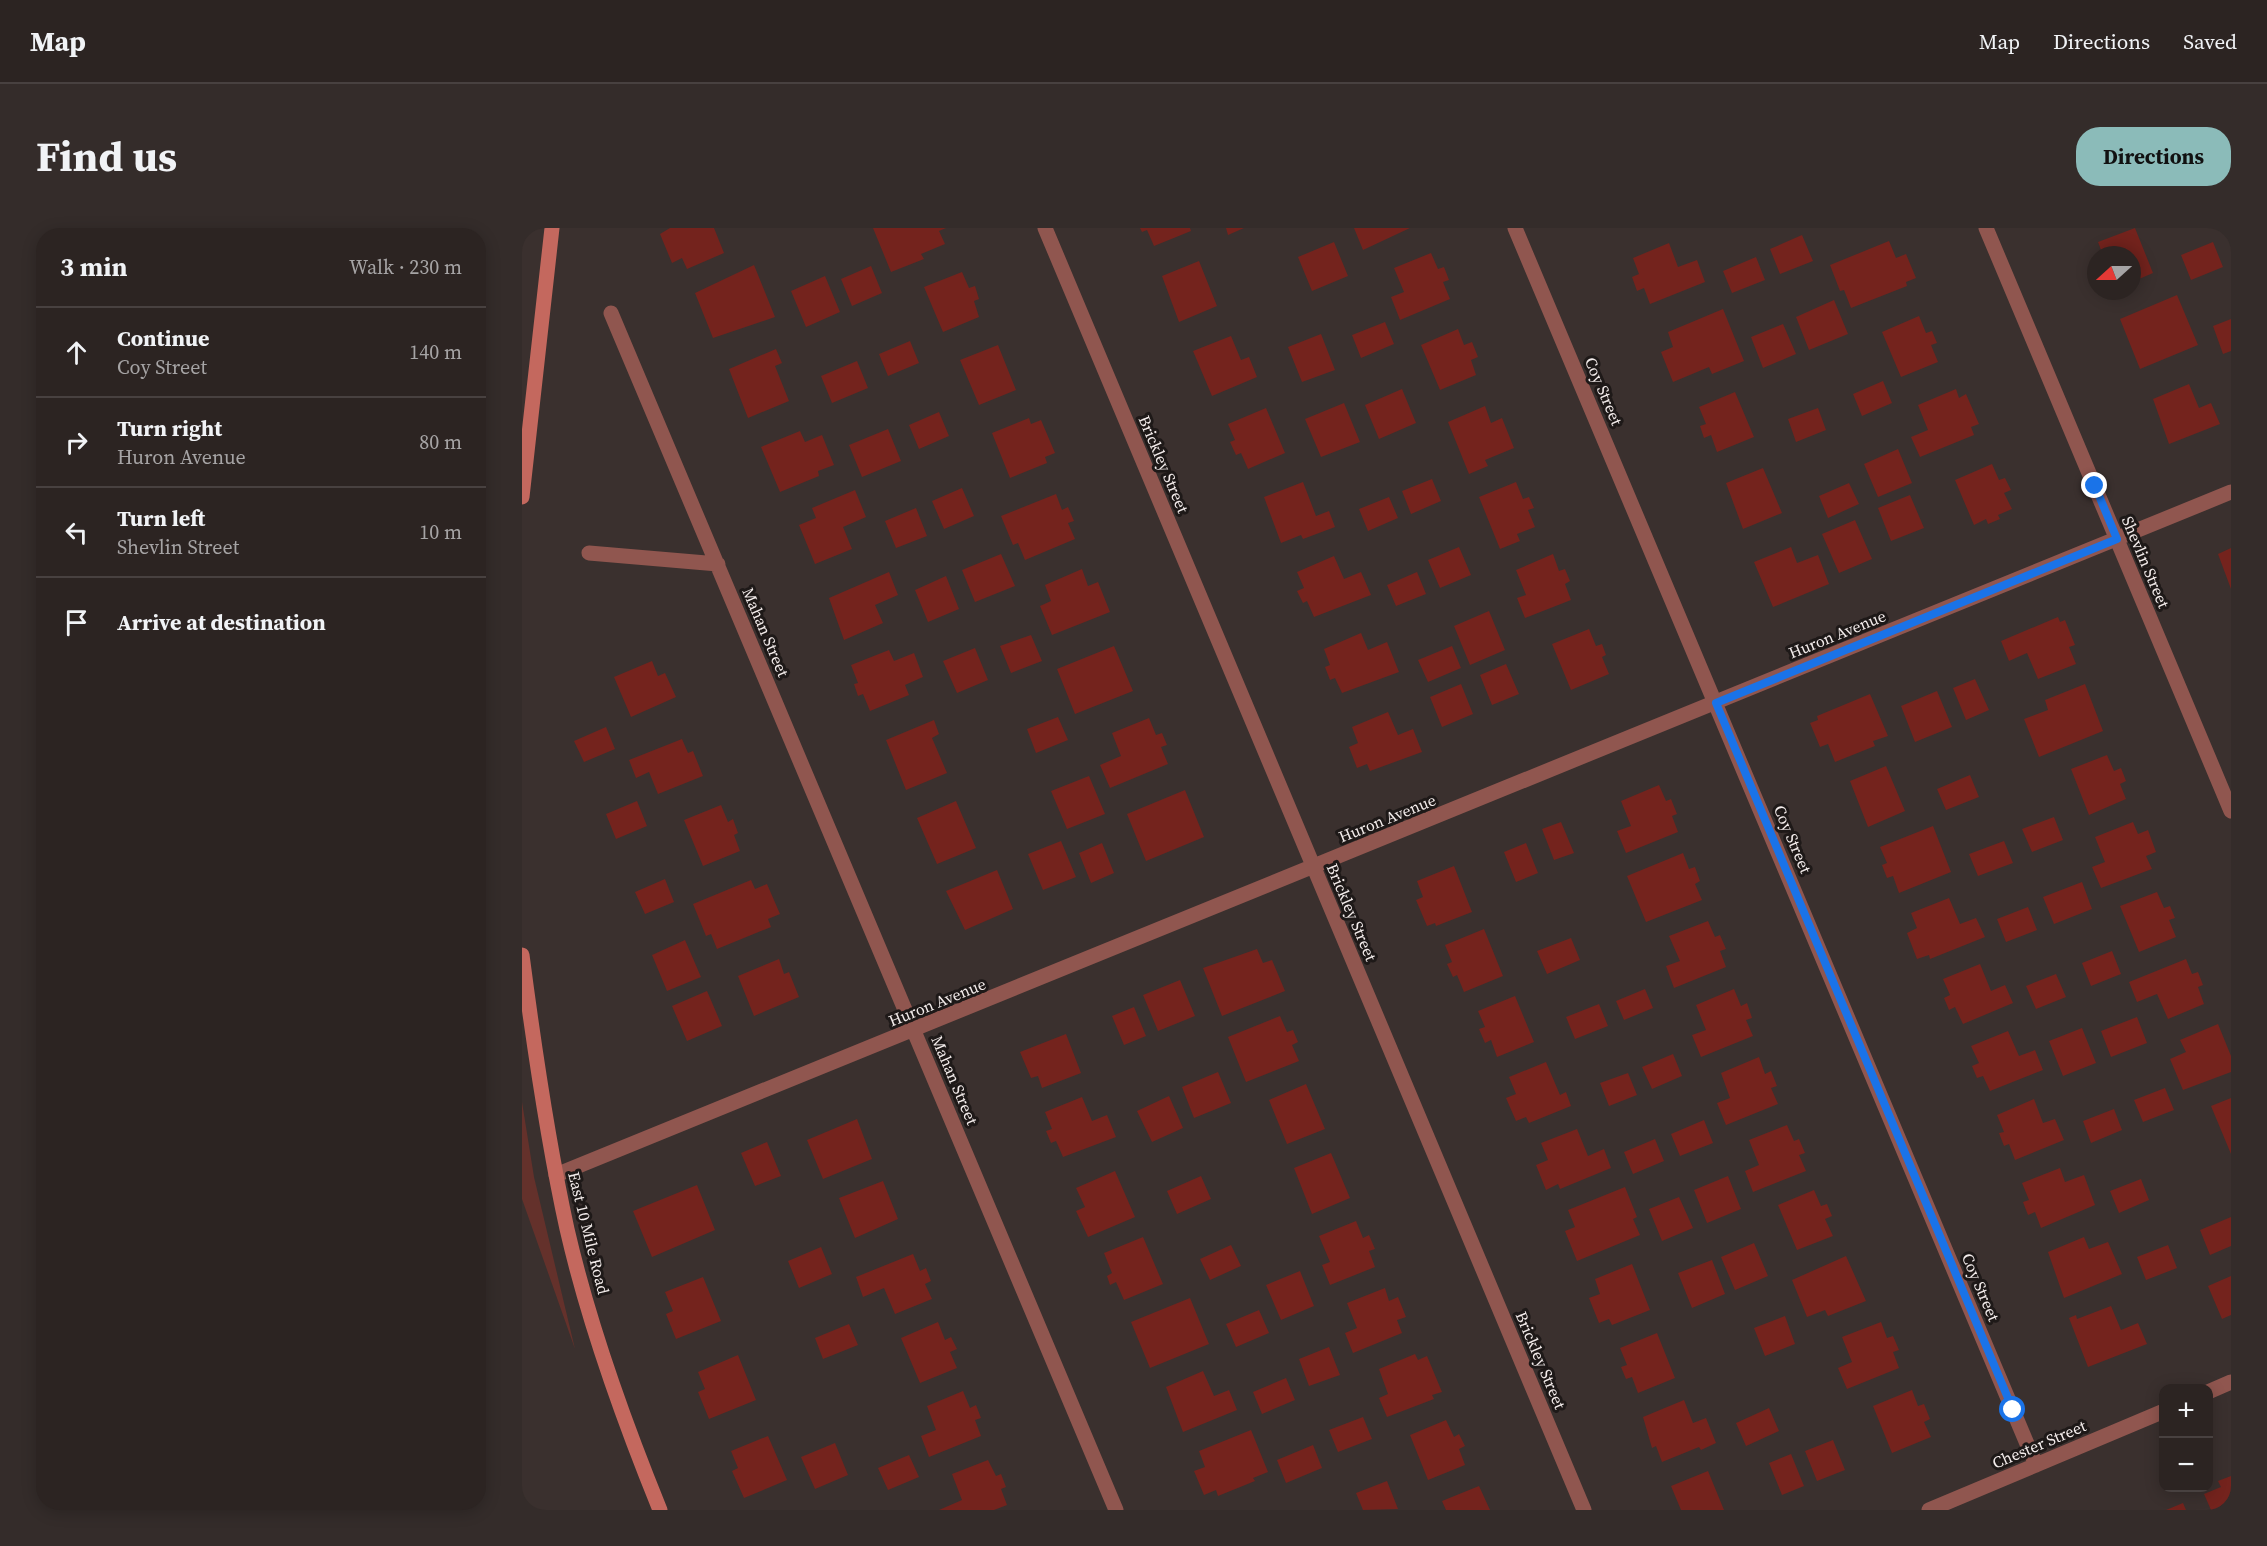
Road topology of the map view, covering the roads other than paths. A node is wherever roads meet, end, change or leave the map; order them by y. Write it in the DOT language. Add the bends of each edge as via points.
graph roads {
  1 [pos="552,228"];
  2 [pos="1045,228"];
  3 [pos="1515,228"];
  4 [pos="1986,228"];
  5 [pos="611,313"];
  6 [pos="2231,492"];
  7 [pos="522,497"];
  8 [pos="2117,539"];
  9 [pos="589,553"];
  10 [pos="718,564"];
  11 [pos="1716,703"];
  12 [pos="2231,811"];
  13 [pos="1314,867"];
  14 [pos="522,955"];
  15 [pos="914,1031"];
  16 [pos="556,1175"];
  17 [pos="2231,1382"];
  18 [pos="2213,1390"];
  19 [pos="2159,1413"];
  20 [pos="2036,1465"];
  21 [pos="660,1510"];
  22 [pos="1116,1510"];
  23 [pos="1584,1510"];
  24 [pos="1929,1510"];
  1 -- 7 [label="main road"];
  2 -- 13 [label="street, Brickley Street"];
  3 -- 11 [label="street, Coy Street"];
  4 -- 8 [label="street, Shevlin Street"];
  5 -- 10 [label="street, Mahan Street"];
  6 -- 8 [label="street, Huron Avenue"];
  8 -- 11 [label="street, Huron Avenue"];
  8 -- 12 [label="street, Shevlin Street"];
  9 -- 10 [label="street"];
  10 -- 15 [label="street, Mahan Street"];
  11 -- 13 [label="street, Huron Avenue"];
  11 -- 20 [label="street, Coy Street"];
  13 -- 15 [label="street, Huron Avenue"];
  13 -- 23 [label="street, Brickley Street"];
  14 -- 16 [label="main road, East 10 Mile Road"];
  15 -- 16 [label="street, Huron Avenue"];
  15 -- 22 [label="street, Mahan Street"];
  16 -- 21 [label="main road, East 10 Mile Road" via="573,1252 607,1368"];
  17 -- 18 [label="street"];
  19 -- 20 [label="street, Chester Street"];
  20 -- 24 [label="street, Chester Street"];
}
